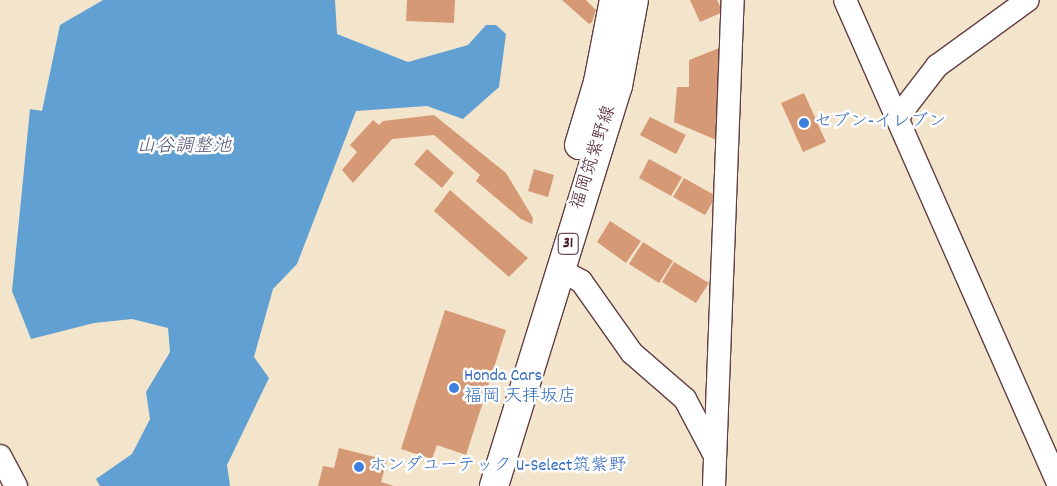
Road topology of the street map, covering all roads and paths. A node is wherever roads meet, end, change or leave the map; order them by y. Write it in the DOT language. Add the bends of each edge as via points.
graph roads {
  1 [pos="614,0"];
  2 [pos="634,0"];
  3 [pos="733,0"];
  4 [pos="845,0"];
  5 [pos="1028,0"];
  6 [pos="897,118"];
  7 [pos="560,270"];
  8 [pos="714,454"];
  9 [pos="0,456"];
  10 [pos="1055,469"];
  11 [pos="16,486"];
  12 [pos="476,486"];
  13 [pos="494,486"];
  14 [pos="714,486"];
  1 -- 12 [label="main road, 福岡筑紫野線 / 31" via="598,82"];
  2 -- 7 [label="main road, 福岡筑紫野線 / 31" via="618,86"];
  3 -- 8 [label="street"];
  4 -- 6 [label="street"];
  5 -- 6 [label="street" via="937,66"];
  6 -- 10 [label="street"];
  7 -- 8 [label="street" via="581,281 632,353 685,399"];
  7 -- 13 [label="main road, 福岡筑紫野線 / 31"];
  8 -- 14 [label="street"];
  9 -- 11 [label="street"];
}
